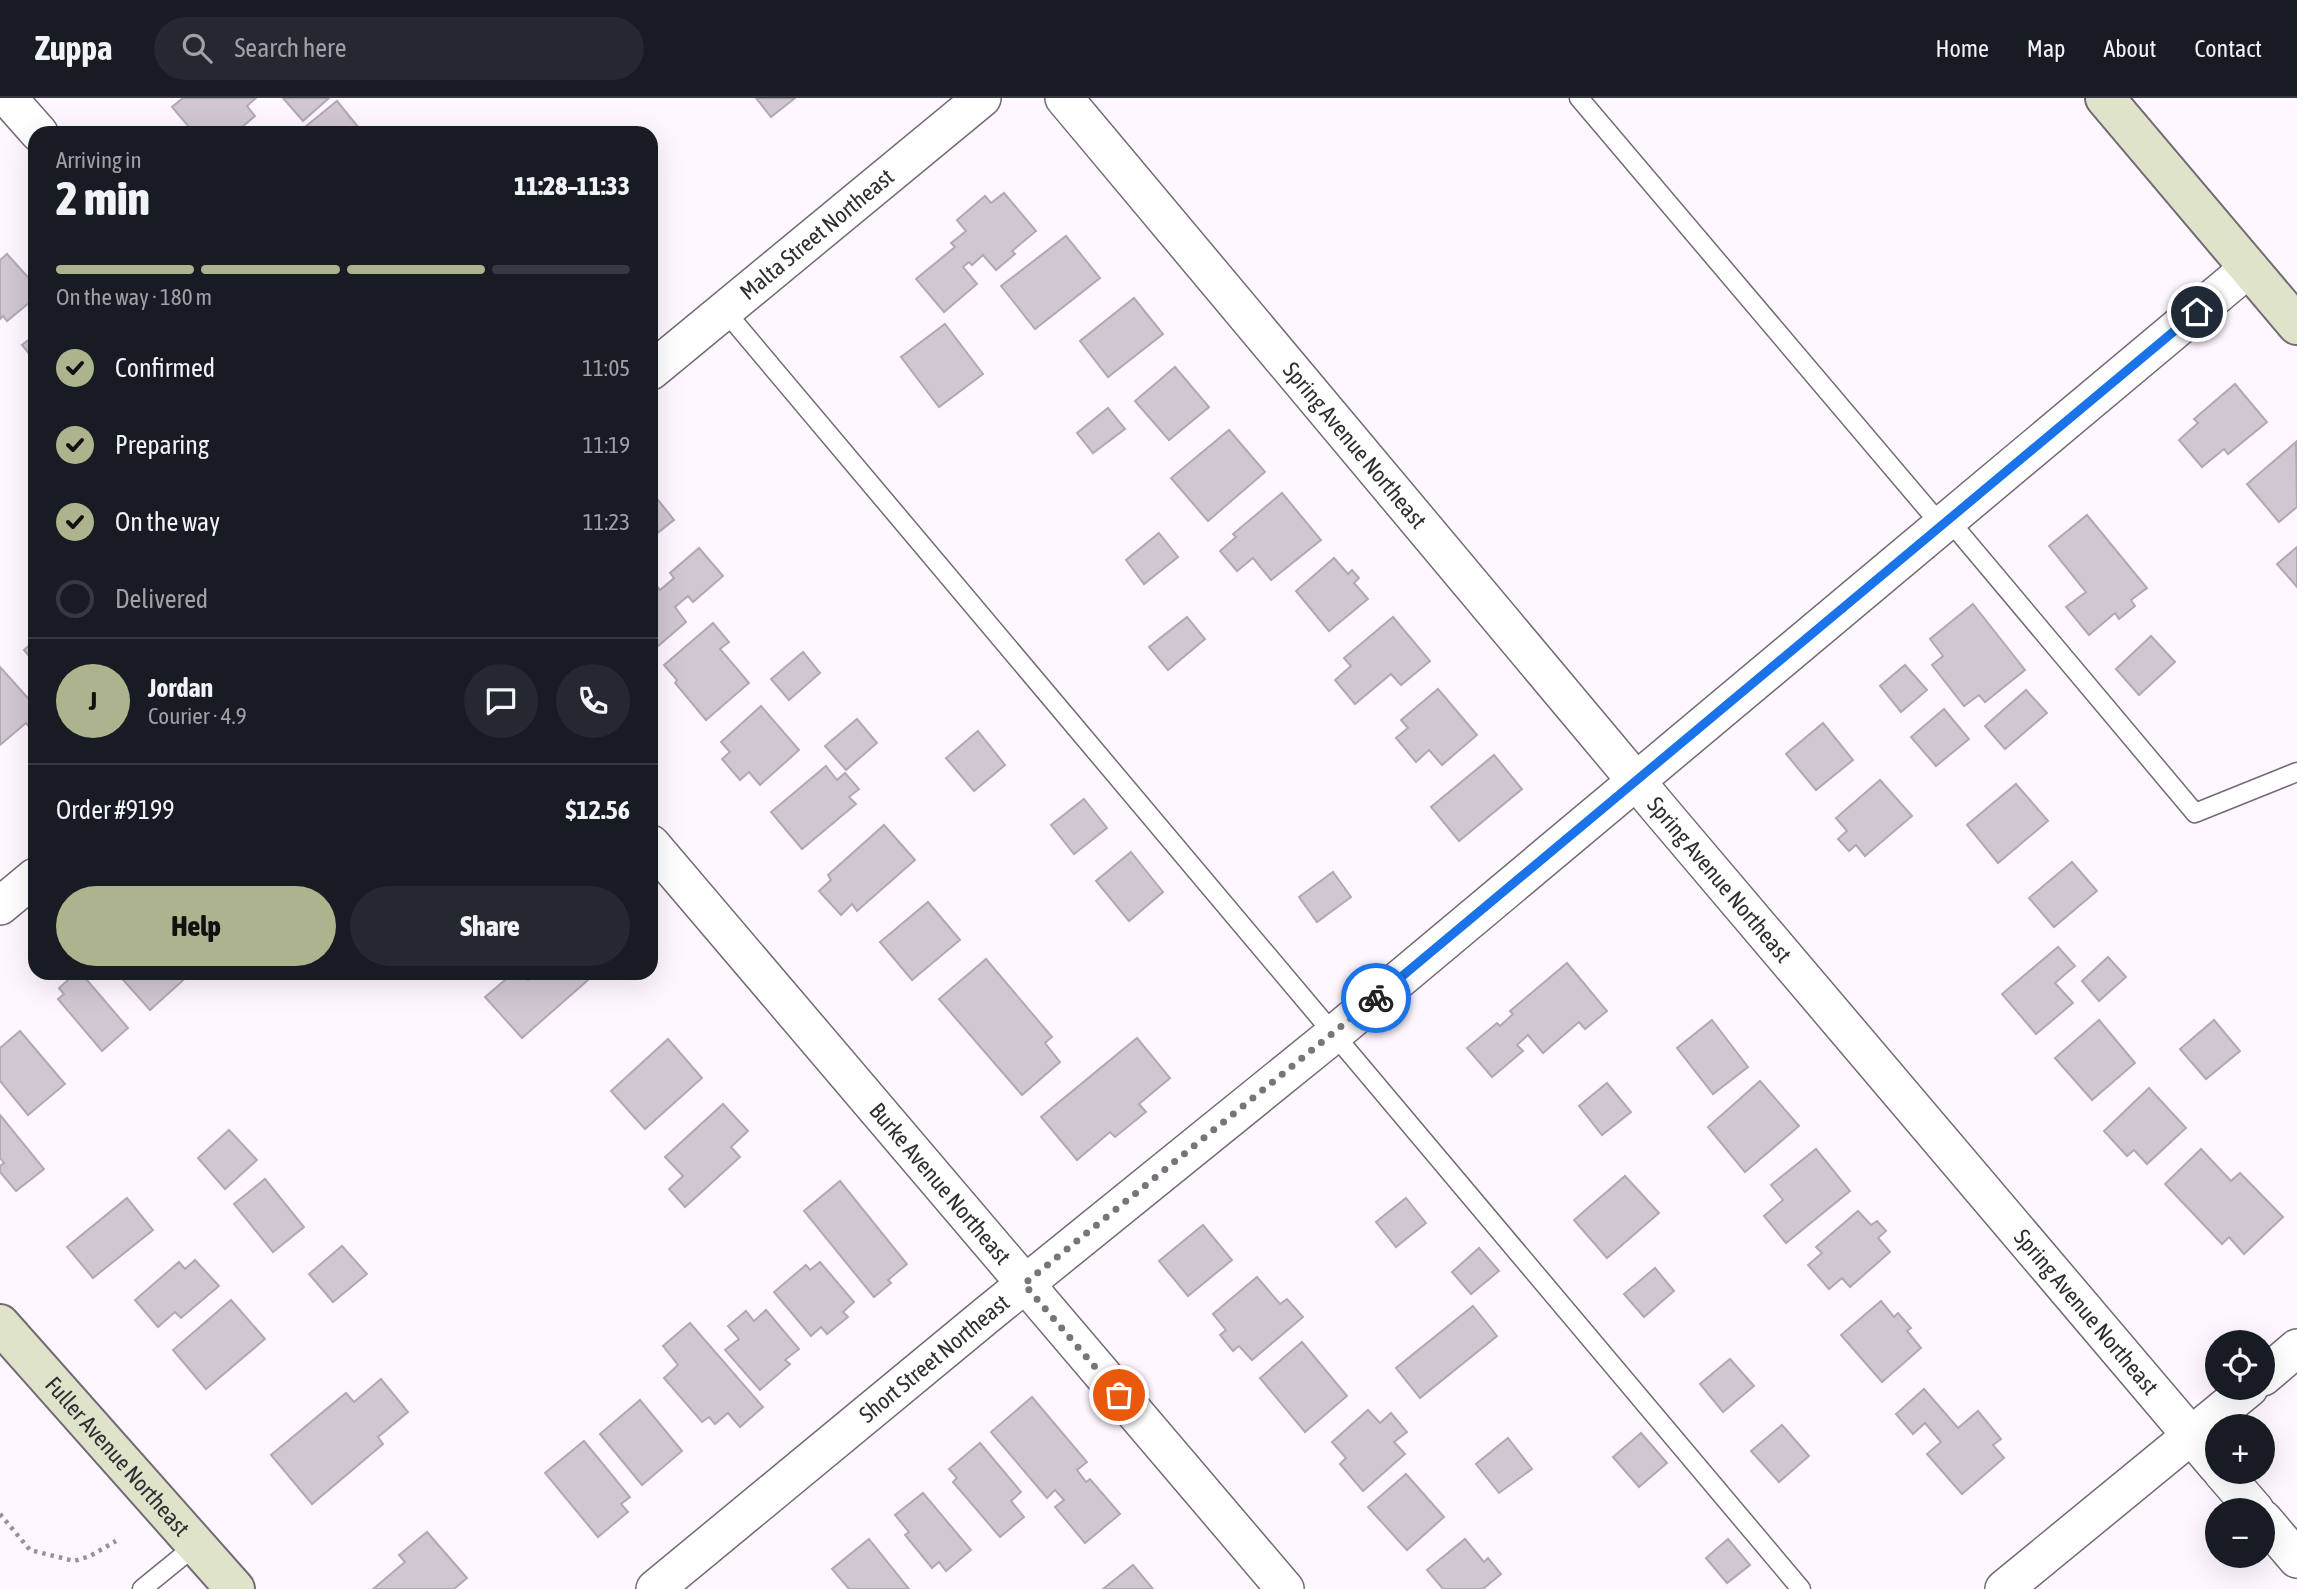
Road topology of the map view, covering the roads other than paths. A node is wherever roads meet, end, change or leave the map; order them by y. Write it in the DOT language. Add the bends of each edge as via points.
graph roads {
  1 [pos="8,98"];
  2 [pos="982,98"];
  3 [pos="1064,98"];
  4 [pos="1579,98"];
  5 [pos="2105,98"];
  6 [pos="33,126"];
  7 [pos="2249,268"];
  8 [pos="725,311"];
  9 [pos="2297,325"];
  10 [pos="658,366"];
  11 [pos="1945,522"];
  12 [pos="2297,772"];
  13 [pos="1636,780"];
  14 [pos="658,852"];
  15 [pos="28,883"];
  16 [pos="0,906"];
  17 [pos="1334,1034"];
  18 [pos="1024,1284"];
  19 [pos="0,1324"];
  20 [pos="2297,1348"];
  21 [pos="2275,1367"];
  22 [pos="2234,1400"];
  23 [pos="2190,1435"];
  24 [pos="2205,1452"];
  25 [pos="2232,1484"];
  26 [pos="2245,1498"];
  27 [pos="2275,1533"];
  28 [pos="196,1545"];
  29 [pos="2297,1559"];
  30 [pos="142,1589"];
  31 [pos="235,1589"];
  32 [pos="655,1589"];
  33 [pos="1285,1589"];
  34 [pos="1801,1589"];
  35 [pos="2004,1589"];
  1 -- 6 [label="street"];
  2 -- 8 [label="street, Malta Street Northeast"];
  3 -- 13 [label="street, Spring Avenue Northeast"];
  4 -- 11 [label="lane"];
  5 -- 7 [label="main road"];
  7 -- 9 [label="main road"];
  7 -- 11 [label="street, Short Street Northeast"];
  8 -- 10 [label="street, Malta Street Northeast"];
  8 -- 17 [label="lane"];
  11 -- 12 [label="lane" via="2195,813"];
  11 -- 13 [label="street, Short Street Northeast"];
  13 -- 17 [label="street, Short Street Northeast"];
  13 -- 23 [label="street, Spring Avenue Northeast"];
  14 -- 18 [label="street, Burke Avenue Northeast"];
  15 -- 16 [label="street"];
  17 -- 18 [label="street, Short Street Northeast"];
  17 -- 34 [label="lane"];
  18 -- 32 [label="street, Short Street Northeast"];
  18 -- 33 [label="street, Burke Avenue Northeast"];
  19 -- 28 [label="main road, Fuller Avenue Northeast"];
  20 -- 21 [label="street"];
  22 -- 23 [label="street"];
  23 -- 24 [label="street, Spring Avenue Northeast"];
  23 -- 35 [label="street"];
  25 -- 26 [label="street"];
  27 -- 29 [label="street"];
  28 -- 30 [label="lane"];
  28 -- 31 [label="main road, Fuller Avenue Northeast"];
}
